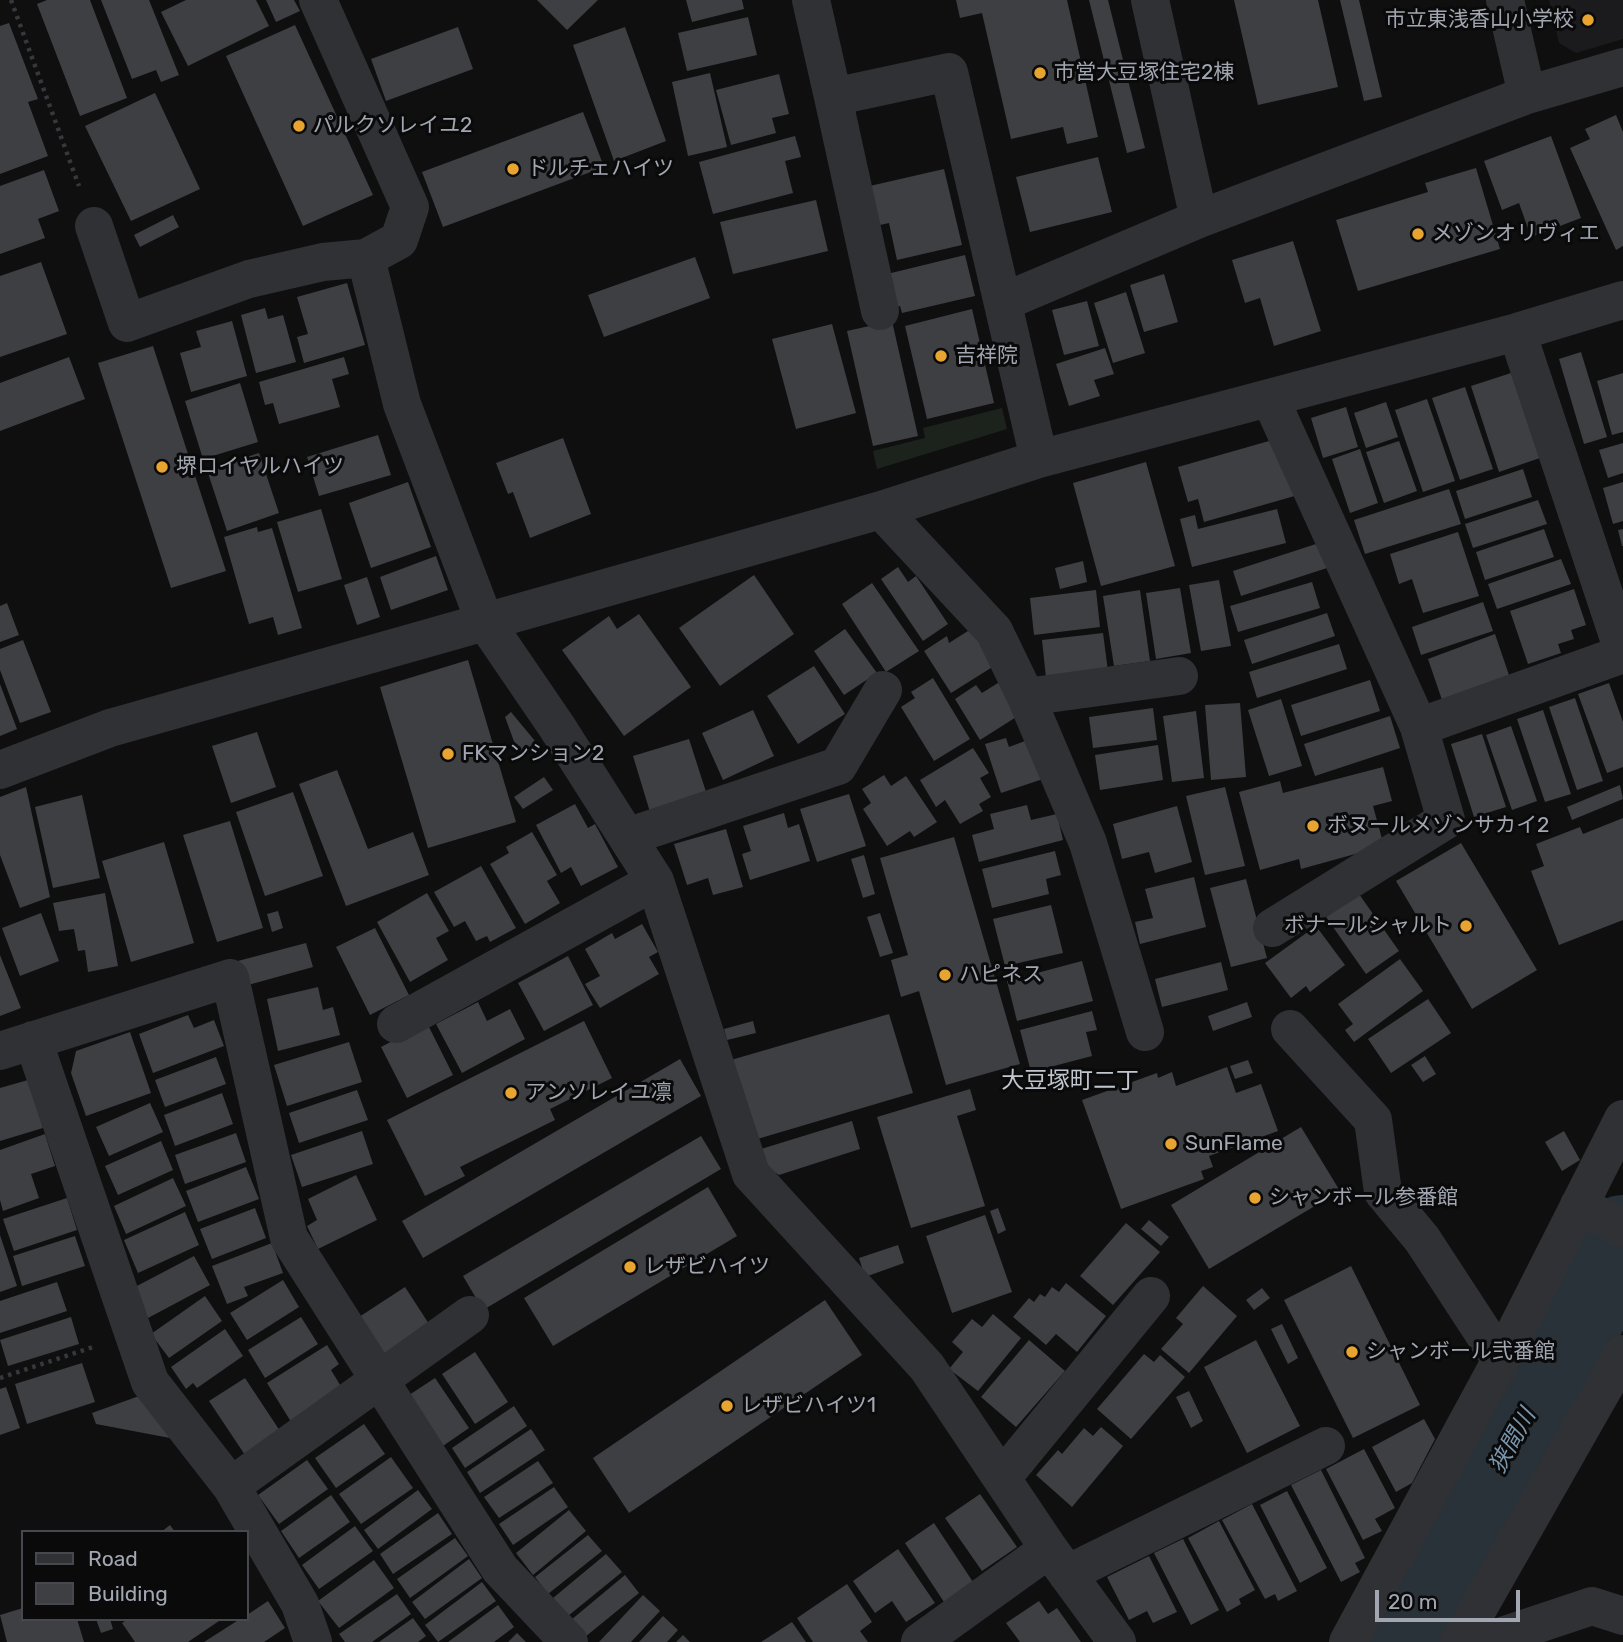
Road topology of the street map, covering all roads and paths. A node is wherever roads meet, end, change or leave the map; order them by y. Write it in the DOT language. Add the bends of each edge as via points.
graph roads {
  1 [pos="11,0"];
  2 [pos="318,0"];
  3 [pos="811,0"];
  4 [pos="1150,0"];
  5 [pos="1505,0"];
  6 [pos="1623,68"];
  7 [pos="1527,95"];
  8 [pos="832,97"];
  9 [pos="1199,219"];
  10 [pos="94,226"];
  11 [pos="366,257"];
  12 [pos="1623,300"];
  13 [pos="1003,302"];
  14 [pos="880,311"];
  15 [pos="1517,332"];
  16 [pos="1270,398"];
  17 [pos="1039,459"];
  18 [pos="881,510"];
  19 [pos="484,620"];
  20 [pos="1623,652"];
  21 [pos="1179,676"];
  22 [pos="883,690"];
  23 [pos="1026,697"];
  24 [pos="1419,727"];
  25 [pos="0,770"];
  26 [pos="627,837"];
  27 [pos="654,881"];
  28 [pos="1272,928"];
  29 [pos="396,1024"];
  30 [pos="1290,1029"];
  31 [pos="1145,1032"];
  32 [pos="17,1045"];
  33 [pos="1623,1119"];
  34 [pos="1579,1205"];
  35 [pos="1623,1228"];
  36 [pos="1151,1296"];
  37 [pos="470,1315"];
  38 [pos="133,1333"];
  39 [pos="1623,1354"];
  40 [pos="1501,1360"];
  41 [pos="0,1378"];
  42 [pos="380,1380"];
  43 [pos="1326,1446"];
  44 [pos="1002,1478"];
  45 [pos="231,1486"];
  46 [pos="1058,1562"];
  47 [pos="1623,1616"];
  48 [pos="313,1642"];
  49 [pos="569,1642"];
  50 [pos="920,1642"];
  51 [pos="1117,1642"];
  52 [pos="1348,1642"];
  53 [pos="1459,1642"];
  54 [pos="1484,1642"];
  1 -- 10 [label="path"];
  2 -- 11 [label="street" via="410,207 399,240"];
  3 -- 8 [label="street"];
  4 -- 9 [label="street"];
  5 -- 7 [label="street"];
  6 -- 7 [label="street"];
  7 -- 9 [label="street"];
  8 -- 13 [label="street" via="949,72"];
  8 -- 14 [label="street"];
  9 -- 13 [label="street"];
  10 -- 11 [label="street" via="127,323 249,279"];
  11 -- 19 [label="street" via="402,404"];
  12 -- 15 [label="street"];
  13 -- 17 [label="street"];
  15 -- 16 [label="street"];
  15 -- 20 [label="street"];
  16 -- 17 [label="street"];
  16 -- 24 [label="street"];
  17 -- 18 [label="street"];
  18 -- 19 [label="street"];
  18 -- 23 [label="street" via="995,631"];
  19 -- 25 [label="street" via="110,727"];
  19 -- 26 [label="street"];
  20 -- 24 [label="street"];
  21 -- 23 [label="street"];
  22 -- 26 [label="street" via="838,766"];
  23 -- 31 [label="street" via="1088,843"];
  24 -- 28 [label="street" via="1446,820"];
  26 -- 27 [label="street"];
  27 -- 29 [label="street"];
  27 -- 44 [label="street" via="751,1174 927,1367"];
  30 -- 40 [label="street" via="1373,1120 1382,1192 1422,1239"];
  32 -- 38 [label="street"];
  32 -- 42 [label="street" via="230,978 289,1237"];
  33 -- 34 [label="street"];
  34 -- 35 [label="street"];
  34 -- 40 [label="street"];
  36 -- 44 [label="street"];
  37 -- 42 [label="street"];
  38 -- 41 [label="path"];
  38 -- 45 [label="street" via="150,1382"];
  39 -- 53 [label="street"];
  40 -- 52 [label="street"];
  42 -- 45 [label="street"];
  42 -- 49 [label="street" via="500,1569"];
  43 -- 46 [label="street"];
  44 -- 46 [label="street"];
  45 -- 48 [label="street" via="300,1604"];
  46 -- 50 [label="street"];
  46 -- 51 [label="street"];
  47 -- 54 [label="street" via="1592,1606"];
}
